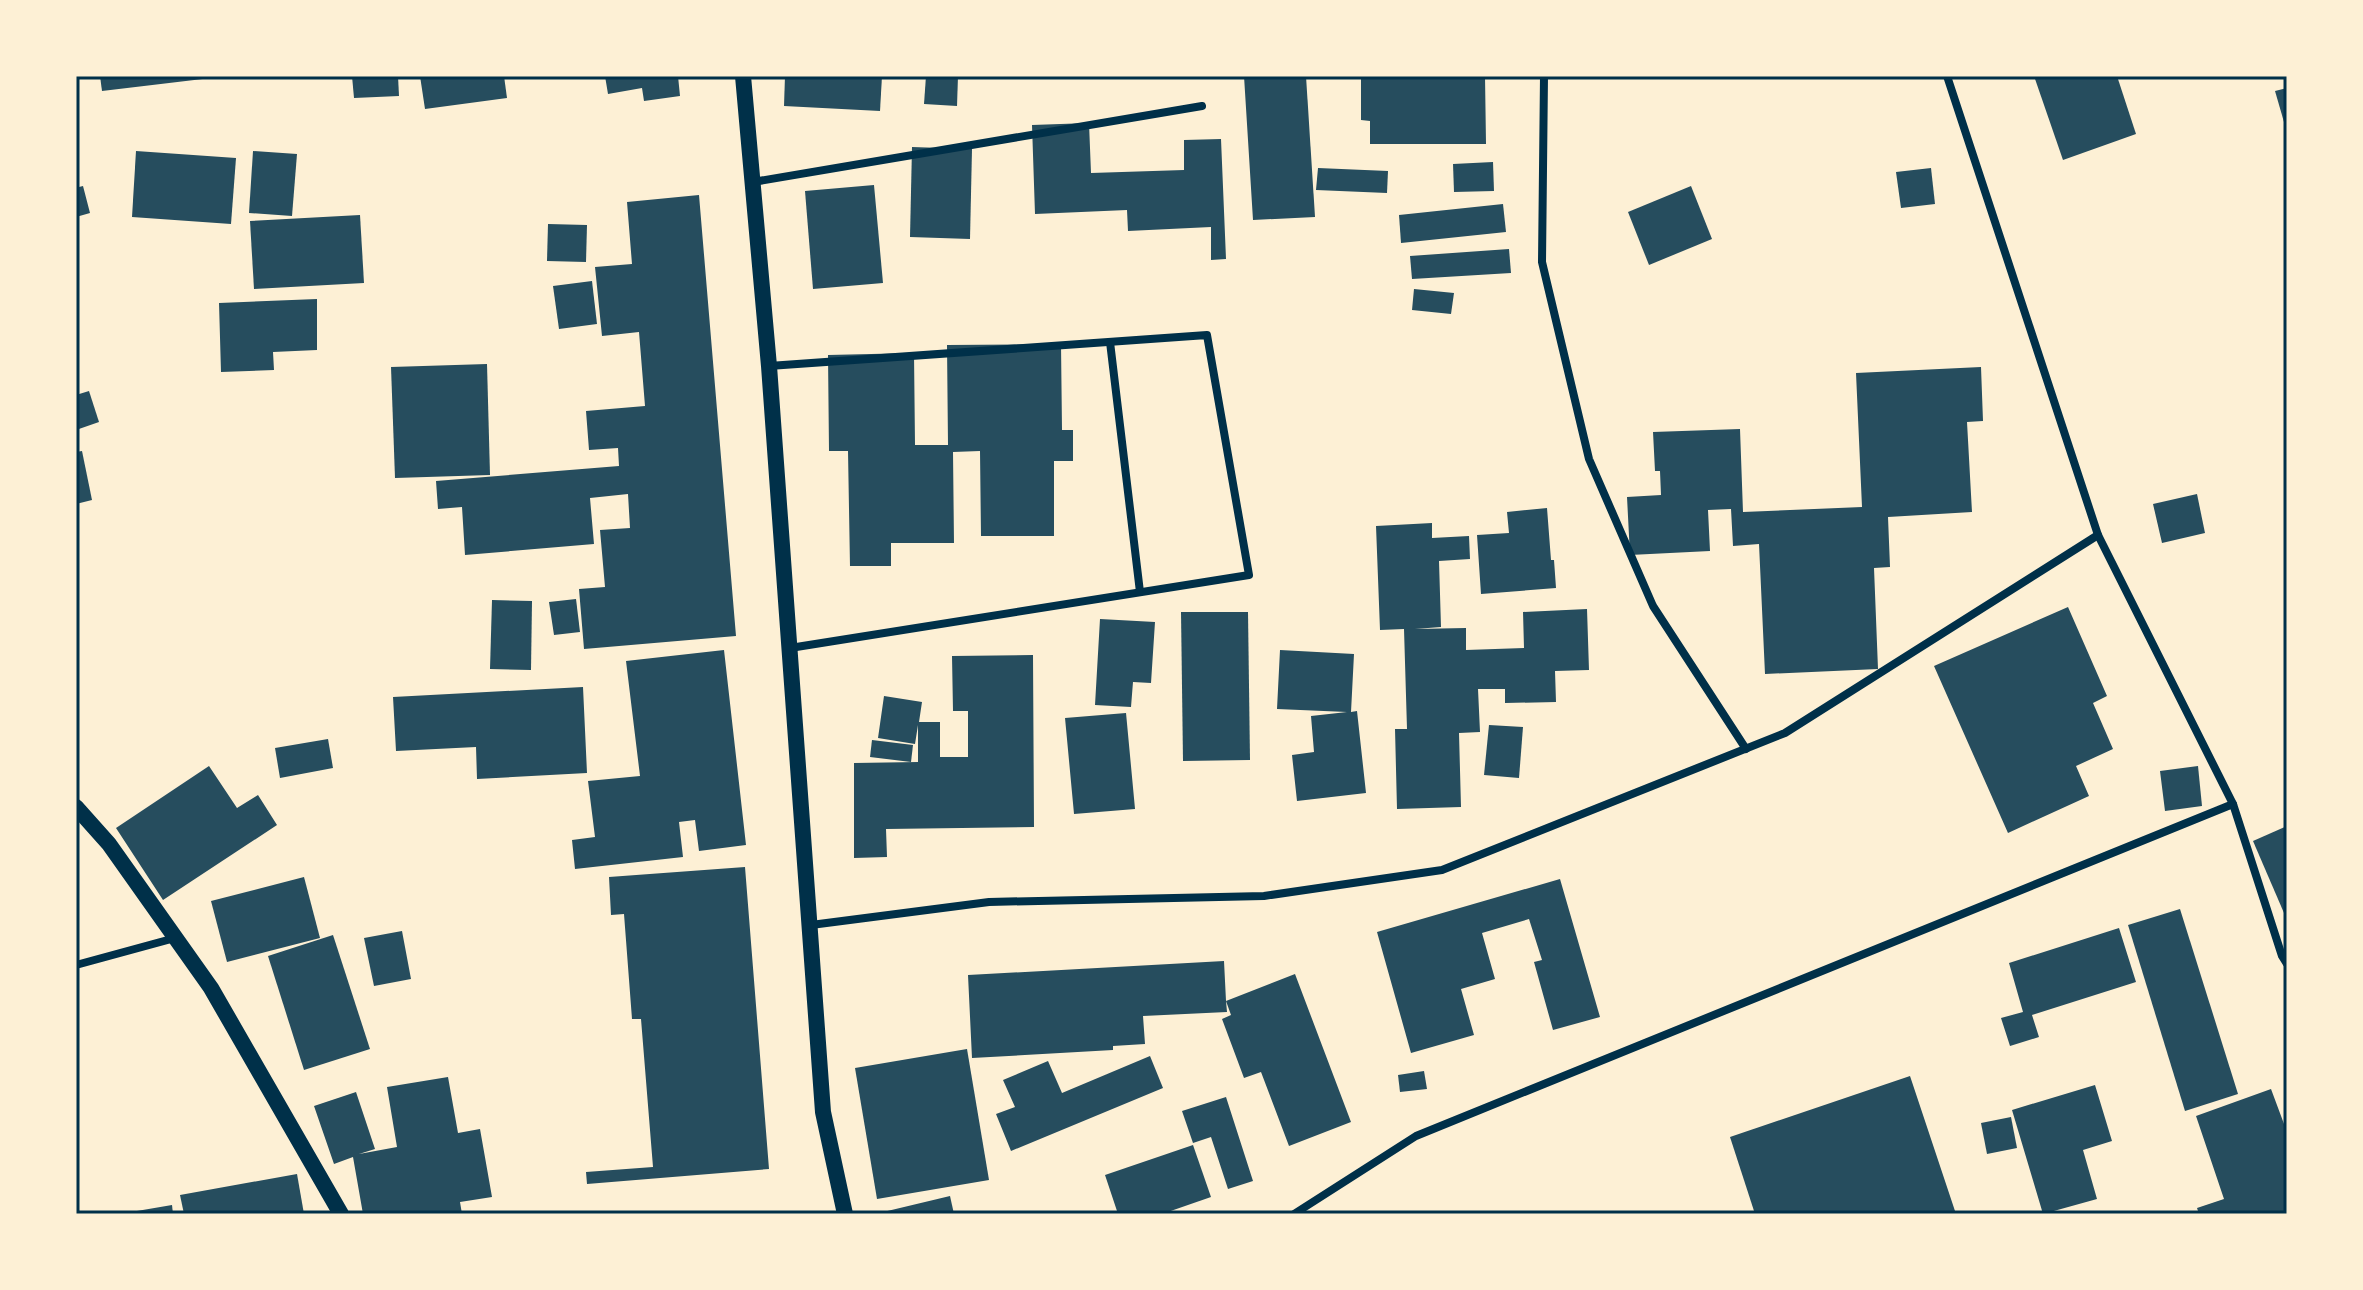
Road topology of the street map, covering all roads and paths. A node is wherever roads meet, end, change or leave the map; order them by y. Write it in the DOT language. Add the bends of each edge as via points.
graph roads {
  1 [pos="743,76"];
  2 [pos="1544,76"];
  3 [pos="1947,76"];
  4 [pos="1202,106"];
  5 [pos="753,182"];
  6 [pos="1110,342"];
  7 [pos="769,366"];
  8 [pos="2098,535"];
  9 [pos="1140,592"];
  10 [pos="790,648"];
  11 [pos="1746,749"];
  12 [pos="2233,804"];
  13 [pos="76,807"];
  14 [pos="811,925"];
  15 [pos="176,938"];
  16 [pos="2287,964"];
  17 [pos="76,965"];
  18 [pos="341,1214"];
  19 [pos="845,1214"];
  20 [pos="1294,1214"];
  1 -- 5 [label="main road"];
  2 -- 11 [label="street" via="1542,262 1589,459 1653,606"];
  3 -- 8 [label="street"];
  4 -- 5 [label="street"];
  5 -- 7 [label="main road"];
  6 -- 7 [label="street"];
  6 -- 9 [label="street"];
  6 -- 9 [label="street" via="1207,335 1249,575"];
  7 -- 10 [label="main road"];
  8 -- 11 [label="street" via="1785,733"];
  8 -- 12 [label="street"];
  9 -- 10 [label="street"];
  10 -- 14 [label="main road"];
  11 -- 14 [label="street" via="1442,870 1264,896 989,902"];
  12 -- 16 [label="street"];
  12 -- 20 [label="street" via="1416,1136"];
  13 -- 15 [label="main road"];
  14 -- 19 [label="main road" via="823,1112"];
  15 -- 17 [label="street"];
  15 -- 18 [label="main road" via="211,988"];
}
